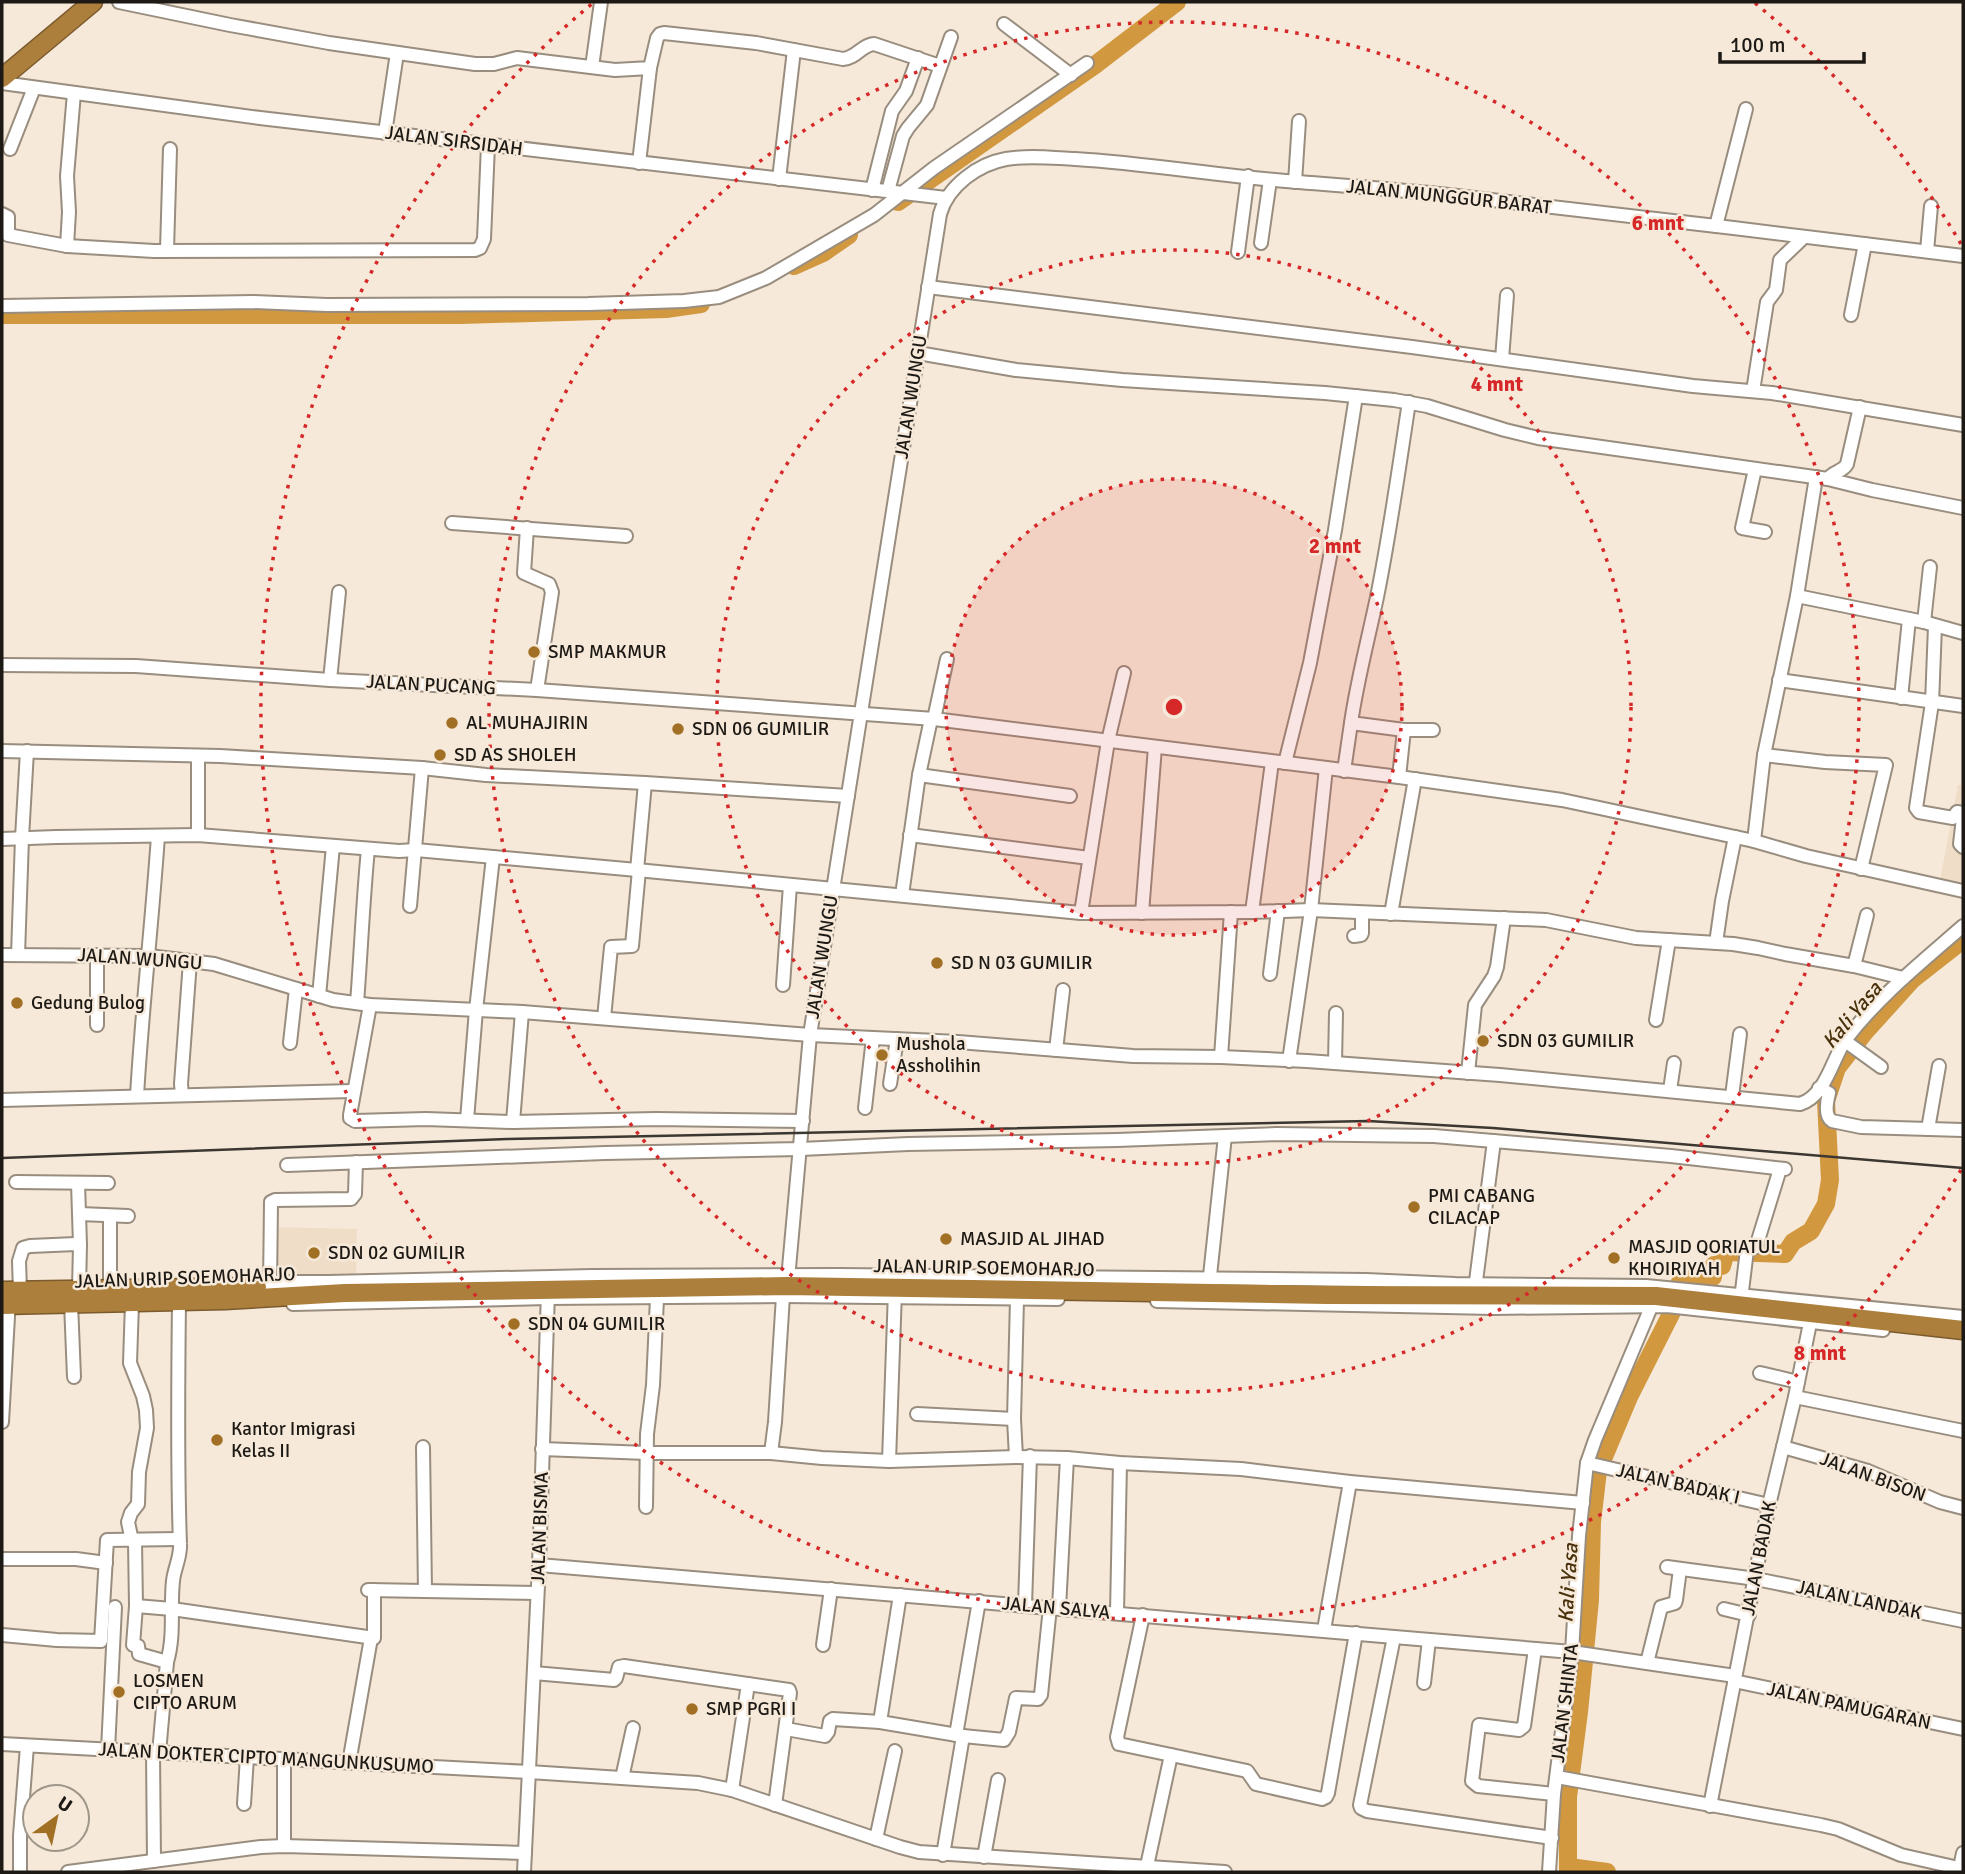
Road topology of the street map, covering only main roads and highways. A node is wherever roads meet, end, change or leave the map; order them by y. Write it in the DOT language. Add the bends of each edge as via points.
graph roads {
  1 [pos="93,2"];
  2 [pos="2,81"];
  3 [pos="787,1284"];
  4 [pos="548,1290"];
  5 [pos="1447,1292"];
  6 [pos="9,1295"];
  7 [pos="75,1295"];
  8 [pos="1963,1324"];
  9 [pos="1963,1330"];
  1 -- 2 [label="highway"];
  3 -- 4 [label="highway, JALAN URIP SOEMOHARJO"];
  3 -- 4 [label="highway, JALAN URIP SOEMOHARJO" via="659,1293"];
  3 -- 5 [label="highway, JALAN URIP SOEMOHARJO" via="1209,1282"];
  3 -- 5 [label="highway, JALAN URIP SOEMOHARJO" via="895,1293"];
  4 -- 7 [label="highway, JALAN URIP SOEMOHARJO" via="345,1293 179,1304 132,1304"];
  4 -- 7 [label="highway, JALAN URIP SOEMOHARJO" via="110,1285"];
  5 -- 8 [label="highway, JALAN URIP SOEMOHARJO" via="1476,1286 1658,1291"];
  5 -- 9 [label="highway, JALAN URIP SOEMOHARJO" via="1654,1301"];
  6 -- 7 [label="highway, JALAN URIP SOEMOHARJO"];
}
